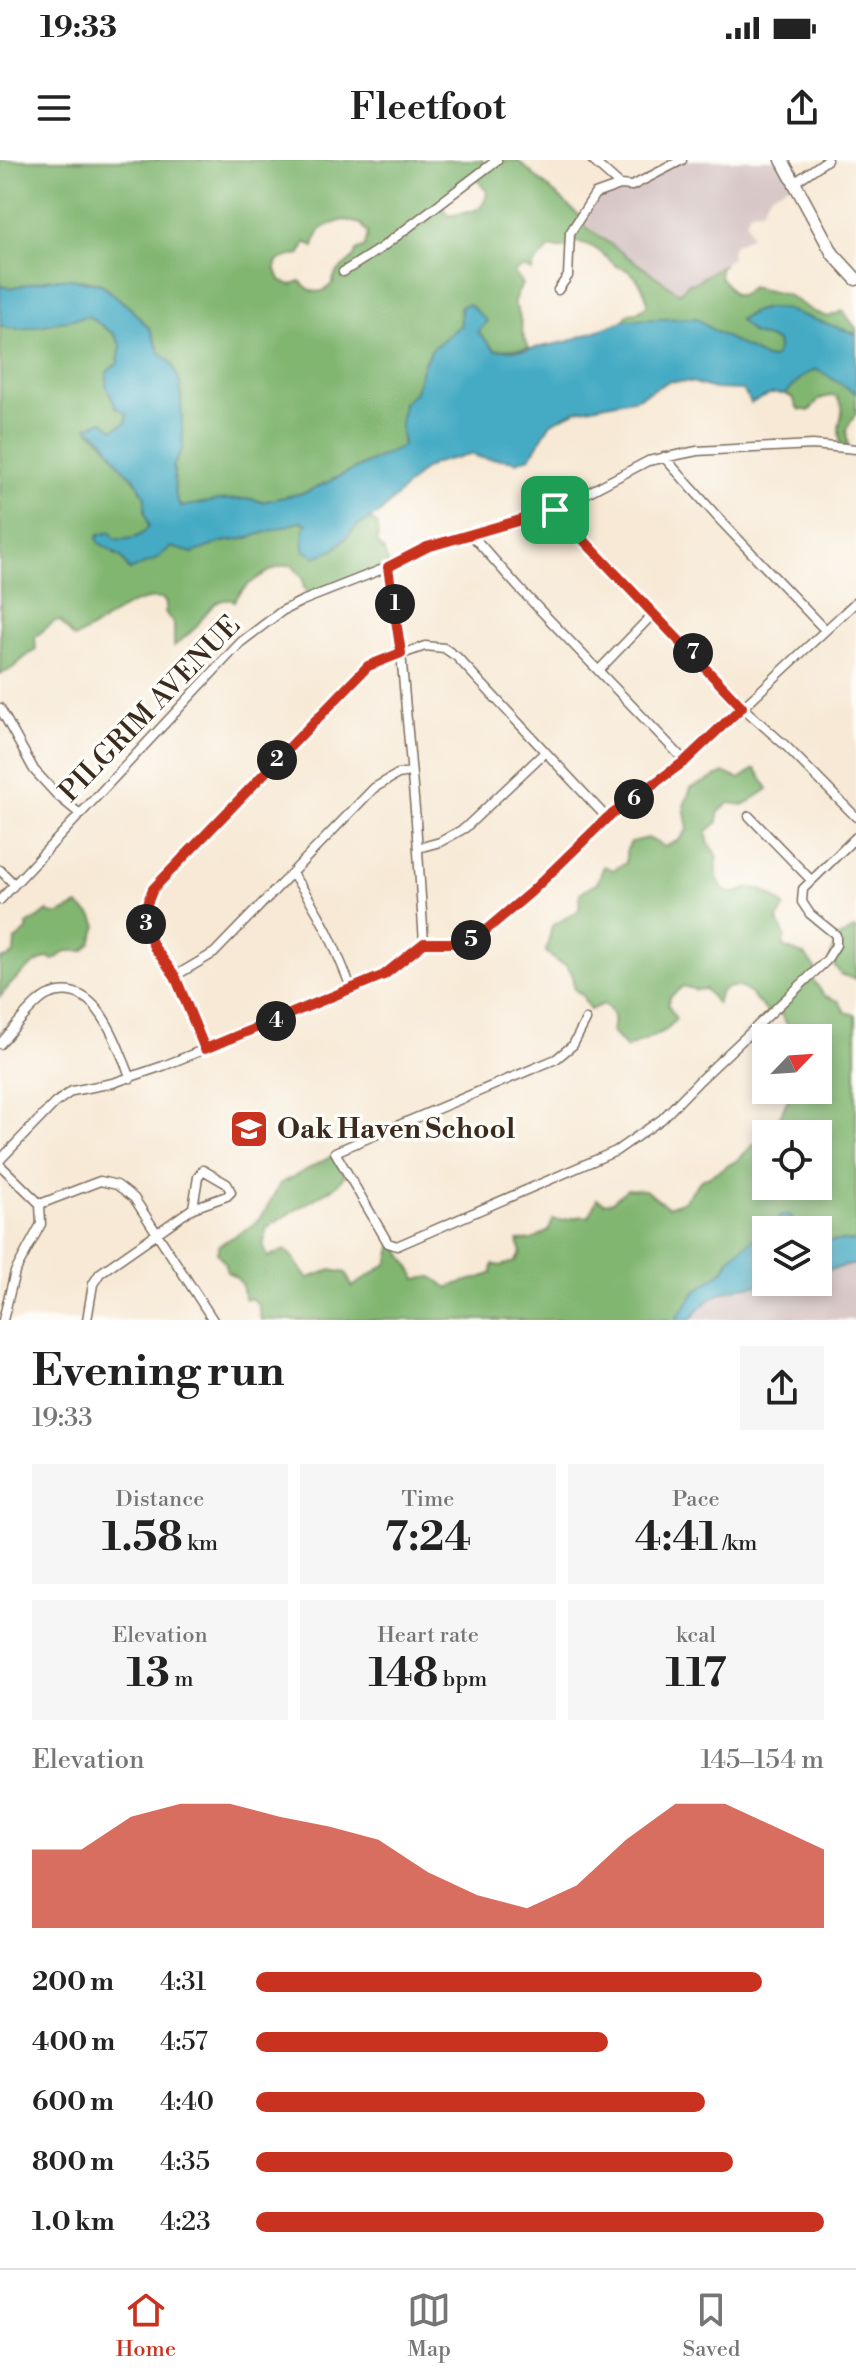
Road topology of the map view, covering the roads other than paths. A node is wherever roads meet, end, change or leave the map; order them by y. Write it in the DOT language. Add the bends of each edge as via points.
graph roads {
  1 [pos="497,160"];
  2 [pos="592,160"];
  3 [pos="682,160"];
  4 [pos="782,160"];
  5 [pos="827,160"];
  6 [pos="794,183"];
  7 [pos="620,185"];
  8 [pos="343,272"];
  9 [pos="856,279"];
  10 [pos="558,290"];
  11 [pos="856,449"];
  12 [pos="664,457"];
  13 [pos="555,510"];
  14 [pos="470,533"];
  15 [pos="388,567"];
  16 [pos="856,602"];
  17 [pos="653,614"];
  18 [pos="825,630"];
  19 [pos="401,653"];
  20 [pos="599,670"];
  21 [pos="742,707"];
  22 [pos="0,708"];
  23 [pos="544,753"];
  24 [pos="685,761"];
  25 [pos="410,772"];
  26 [pos="80,814"];
  27 [pos="749,816"];
  28 [pos="856,817"];
  29 [pos="607,818"];
  30 [pos="856,837"];
  31 [pos="418,848"];
  32 [pos="0,870"];
  33 [pos="292,874"];
  34 [pos="811,880"];
  35 [pos="14,884"];
  36 [pos="0,900"];
  37 [pos="424,943"];
  38 [pos="175,976"];
  39 [pos="352,990"];
  40 [pos="586,1020"];
  41 [pos="0,1044"];
  42 [pos="205,1049"];
  43 [pos="131,1078"];
  44 [pos="0,1162"];
  45 [pos="40,1204"];
  46 [pos="193,1208"];
  47 [pos="158,1233"];
  48 [pos="3,1320"];
  49 [pos="87,1320"];
  50 [pos="213,1320"];
  1 -- 8 [label="street"];
  2 -- 7 [label="street"];
  3 -- 7 [label="street" via="632,186"];
  4 -- 6 [label="main road"];
  5 -- 6 [label="street"];
  6 -- 9 [label="main road" via="833,254"];
  7 -- 10 [label="street" via="595,194 570,233 568,276"];
  11 -- 12 [label="street, PILGRIM AVENUE" via="813,445"];
  12 -- 13 [label="street, PILGRIM AVENUE"];
  12 -- 18 [label="street"];
  13 -- 14 [label="street, PILGRIM AVENUE"];
  13 -- 17 [label="street"];
  14 -- 15 [label="street, PILGRIM AVENUE"];
  14 -- 20 [label="street"];
  15 -- 19 [label="street"];
  15 -- 26 [label="street, PILGRIM AVENUE" via="302,601 265,622"];
  16 -- 18 [label="street"];
  17 -- 20 [label="street"];
  17 -- 21 [label="street"];
  18 -- 21 [label="street"];
  19 -- 23 [label="street" via="425,646 444,648 457,657"];
  19 -- 25 [label="street"];
  19 -- 38 [label="street" via="368,666 153,889 146,928"];
  20 -- 24 [label="street"];
  21 -- 24 [label="street"];
  21 -- 28 [label="street"];
  22 -- 26 [label="street" via="34,770"];
  23 -- 29 [label="street"];
  23 -- 31 [label="street" via="465,828"];
  24 -- 29 [label="street"];
  25 -- 31 [label="street"];
  25 -- 33 [label="street" via="374,788"];
  26 -- 35 [label="street, PILGRIM AVENUE"];
  27 -- 34 [label="street"];
  29 -- 37 [label="street" via="479,936 462,943"];
  30 -- 34 [label="street"];
  31 -- 37 [label="street"];
  32 -- 35 [label="street"];
  33 -- 38 [label="street" via="214,953"];
  33 -- 39 [label="street" via="327,928"];
  34 -- 40 [label="street" via="802,902 836,935 836,945 826,961 662,1119 578,1169 397,1246 388,1243 335,1152 556,1059 573,1045"];
  35 -- 36 [label="street, PILGRIM AVENUE"];
  37 -- 39 [label="street" via="384,975"];
  38 -- 42 [label="street"];
  39 -- 42 [label="street"];
  41 -- 43 [label="street" via="47,996 69,992 89,999 101,1012"];
  42 -- 43 [label="street"];
  43 -- 44 [label="street" via="72,1091"];
  44 -- 45 [label="street"];
  45 -- 47 [label="street" via="100,1181 117,1185 134,1198"];
  45 -- 48 [label="street" via="41,1224 15,1272"];
  46 -- 46 [label="street" via="203,1170 227,1184 227,1196"];
  46 -- 47 [label="street"];
  47 -- 49 [label="street" via="100,1273"];
  47 -- 50 [label="street"];
}
